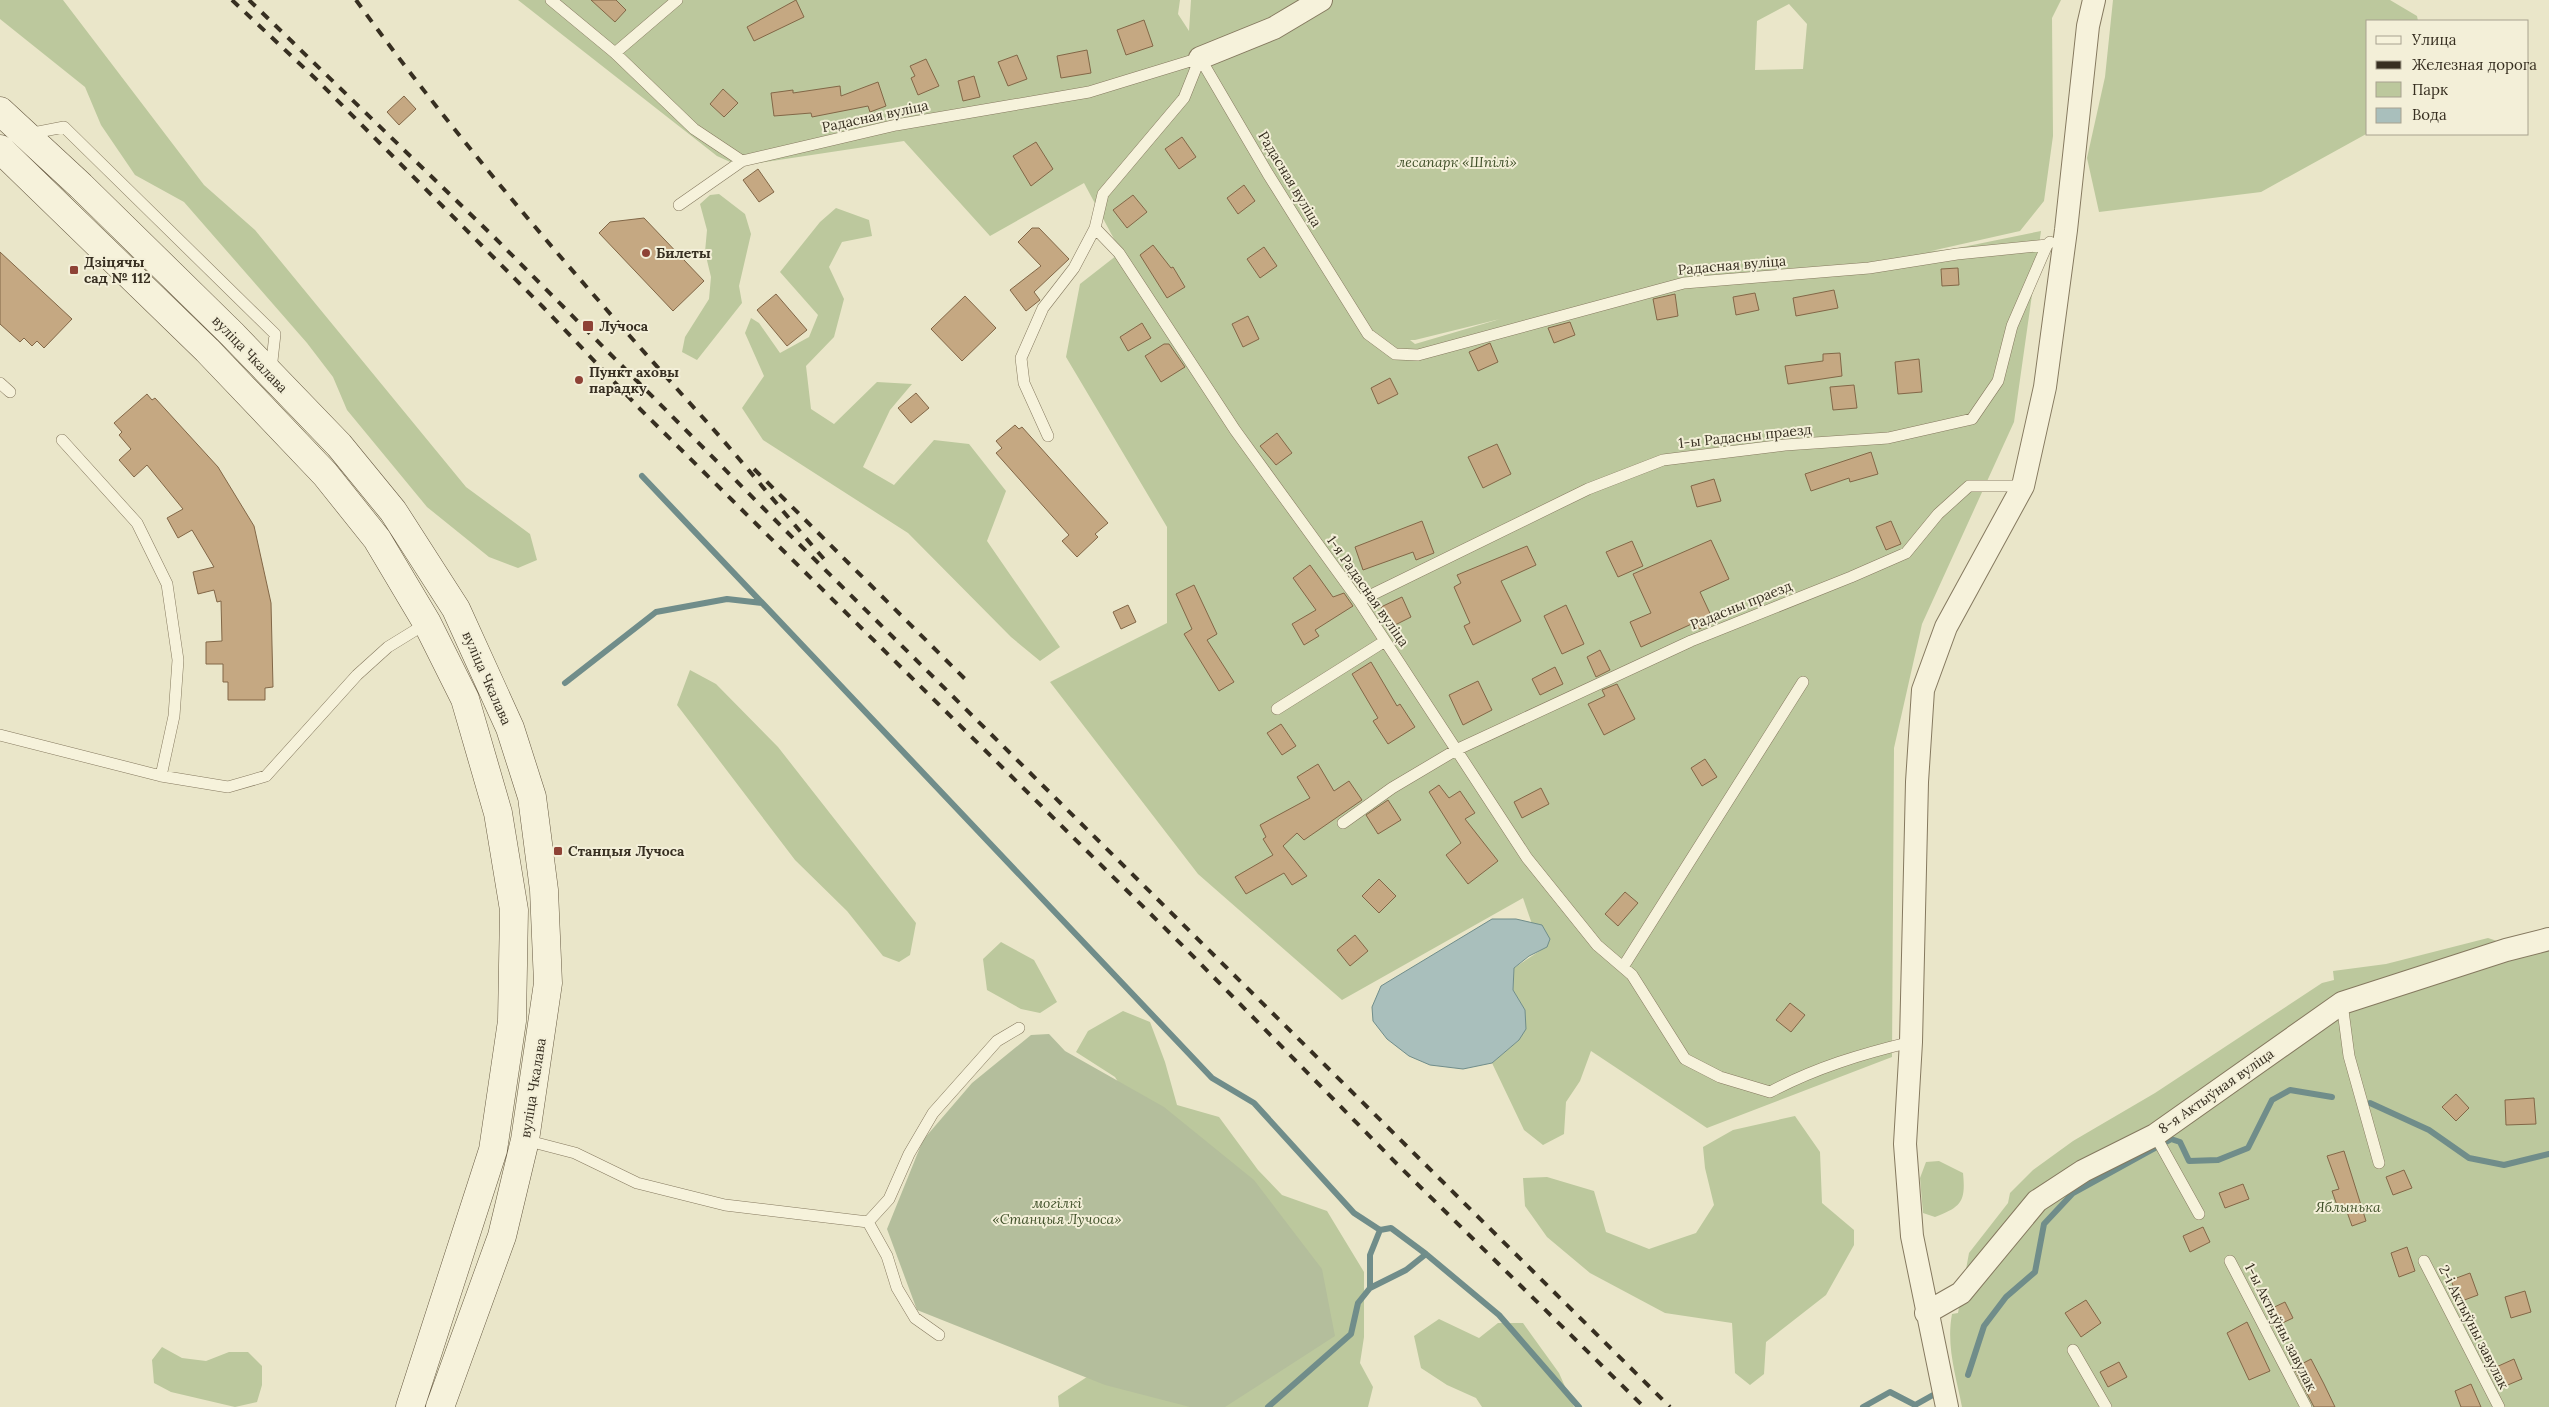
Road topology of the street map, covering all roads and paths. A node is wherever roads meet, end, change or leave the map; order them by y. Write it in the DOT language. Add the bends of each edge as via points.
graph roads {
  1 [pos="551,0"];
  2 [pos="677,0"];
  3 [pos="1321,0"];
  4 [pos="2094,0"];
  5 [pos="615,53"];
  6 [pos="1200,58"];
  7 [pos="0,111"];
  8 [pos="0,149"];
  9 [pos="742,161"];
  10 [pos="679,205"];
  11 [pos="1095,228"];
  12 [pos="2066,230"];
  13 [pos="2047,245"];
  14 [pos="0,383"];
  15 [pos="10,392"];
  16 [pos="1048,436"];
  17 [pos="62,440"];
  18 [pos="2023,486"];
  19 [pos="1359,602"];
  20 [pos="456,609"];
  21 [pos="427,623"];
  22 [pos="1385,641"];
  23 [pos="1804,682"];
  24 [pos="1277,709"];
  25 [pos="0,735"];
  26 [pos="1456,750"];
  27 [pos="161,776"];
  28 [pos="1343,823"];
  29 [pos="2549,939"];
  30 [pos="1623,967"];
  31 [pos="2342,1003"];
  32 [pos="1019,1028"];
  33 [pos="1911,1042"];
  34 [pos="2156,1137"];
  35 [pos="524,1140"];
  36 [pos="2380,1163"];
  37 [pos="2198,1214"];
  38 [pos="868,1222"];
  39 [pos="2230,1261"];
  40 [pos="2424,1262"];
  41 [pos="1926,1313"];
  42 [pos="939,1335"];
  43 [pos="2073,1350"];
  44 [pos="410,1407"];
  45 [pos="440,1407"];
  46 [pos="1947,1407"];
  47 [pos="2106,1407"];
  48 [pos="2306,1407"];
  49 [pos="2499,1407"];
  1 -- 5 [label="lane"];
  2 -- 5 [label="lane"];
  3 -- 6 [label="street" via="1274,28"];
  4 -- 12 [label="street" via="2088,26"];
  5 -- 9 [label="lane" via="694,129"];
  6 -- 9 [label="lane, Радасная вуліца" via="1089,92 896,125"];
  6 -- 11 [label="lane" via="1184,98 1103,194"];
  6 -- 13 [label="lane, Радасная вуліца" via="1368,334 1395,354 1418,355 1684,283 1869,268 1957,254"];
  7 -- 20 [label="main road, вуліца Чкалава" via="231,333 339,445 392,511"];
  8 -- 21 [label="main road, вуліца Чкалава" via="207,350 326,474 377,539"];
  9 -- 10 [label="lane"];
  11 -- 16 [label="lane" via="1074,268 1043,308 1022,358 1024,383"];
  11 -- 19 [label="lane, 1-я Радасная вуліца" via="1119,253 1235,430"];
  12 -- 13 [label="lane"];
  12 -- 18 [label="street" via="2045,388"];
  13 -- 19 [label="lane, 1-ы Радасны праезд" via="2012,326 1998,381 1972,419 1888,438 1785,445 1664,460 1588,489"];
  14 -- 15 [label="lane"];
  17 -- 27 [label="lane" via="137,523 167,584 178,660 174,716"];
  18 -- 26 [label="lane, Радасны праезд" via="1969,486 1938,514 1906,553 1692,641"];
  18 -- 33 [label="street" via="1946,627 1923,690 1917,782"];
  19 -- 22 [label="lane, 1-я Радасная вуліца"];
  20 -- 21 [label="street"];
  20 -- 35 [label="main road, вуліца Чкалава" via="510,728 532,797 542,872 548,983"];
  21 -- 27 [label="lane" via="388,647 357,675 266,776 228,787"];
  21 -- 44 [label="main road, вуліца Чкалава" via="465,700 498,813 514,910 514,988 493,1150"];
  22 -- 24 [label="lane"];
  22 -- 26 [label="lane, 1-я Радасная вуліца"];
  23 -- 30 [label="lane"];
  25 -- 27 [label="lane"];
  26 -- 28 [label="lane, Радасны праезд" via="1392,788"];
  26 -- 30 [label="lane, 1-я Радасная вуліца" via="1528,858 1597,945"];
  29 -- 31 [label="street, 8-я Актыўная вуліца"];
  30 -- 33 [label="lane, 1-я Радасная вуліца" via="1632,975 1685,1059 1720,1077 1770,1092 1800,1076 1849,1058"];
  31 -- 34 [label="street, 8-я Актыўная вуліца"];
  31 -- 36 [label="lane" via="2349,1056"];
  32 -- 38 [label="lane" via="997,1041 933,1113 909,1154 889,1199"];
  33 -- 41 [label="street" via="1905,1144 1912,1236"];
  34 -- 37 [label="lane"];
  34 -- 41 [label="street, 8-я Актыўная вуліца" via="2083,1171 2037,1201 1961,1293"];
  35 -- 38 [label="lane" via="575,1153 637,1184 725,1205"];
  35 -- 45 [label="main road, вуліца Чкалава" via="502,1236"];
  38 -- 42 [label="lane" via="887,1256 897,1288 915,1318"];
  39 -- 48 [label="lane, 1-ы Актыўны завулак"];
  40 -- 49 [label="lane, 2-і Актыўны завулак"];
  41 -- 46 [label="street"];
  43 -- 47 [label="lane"];
}
